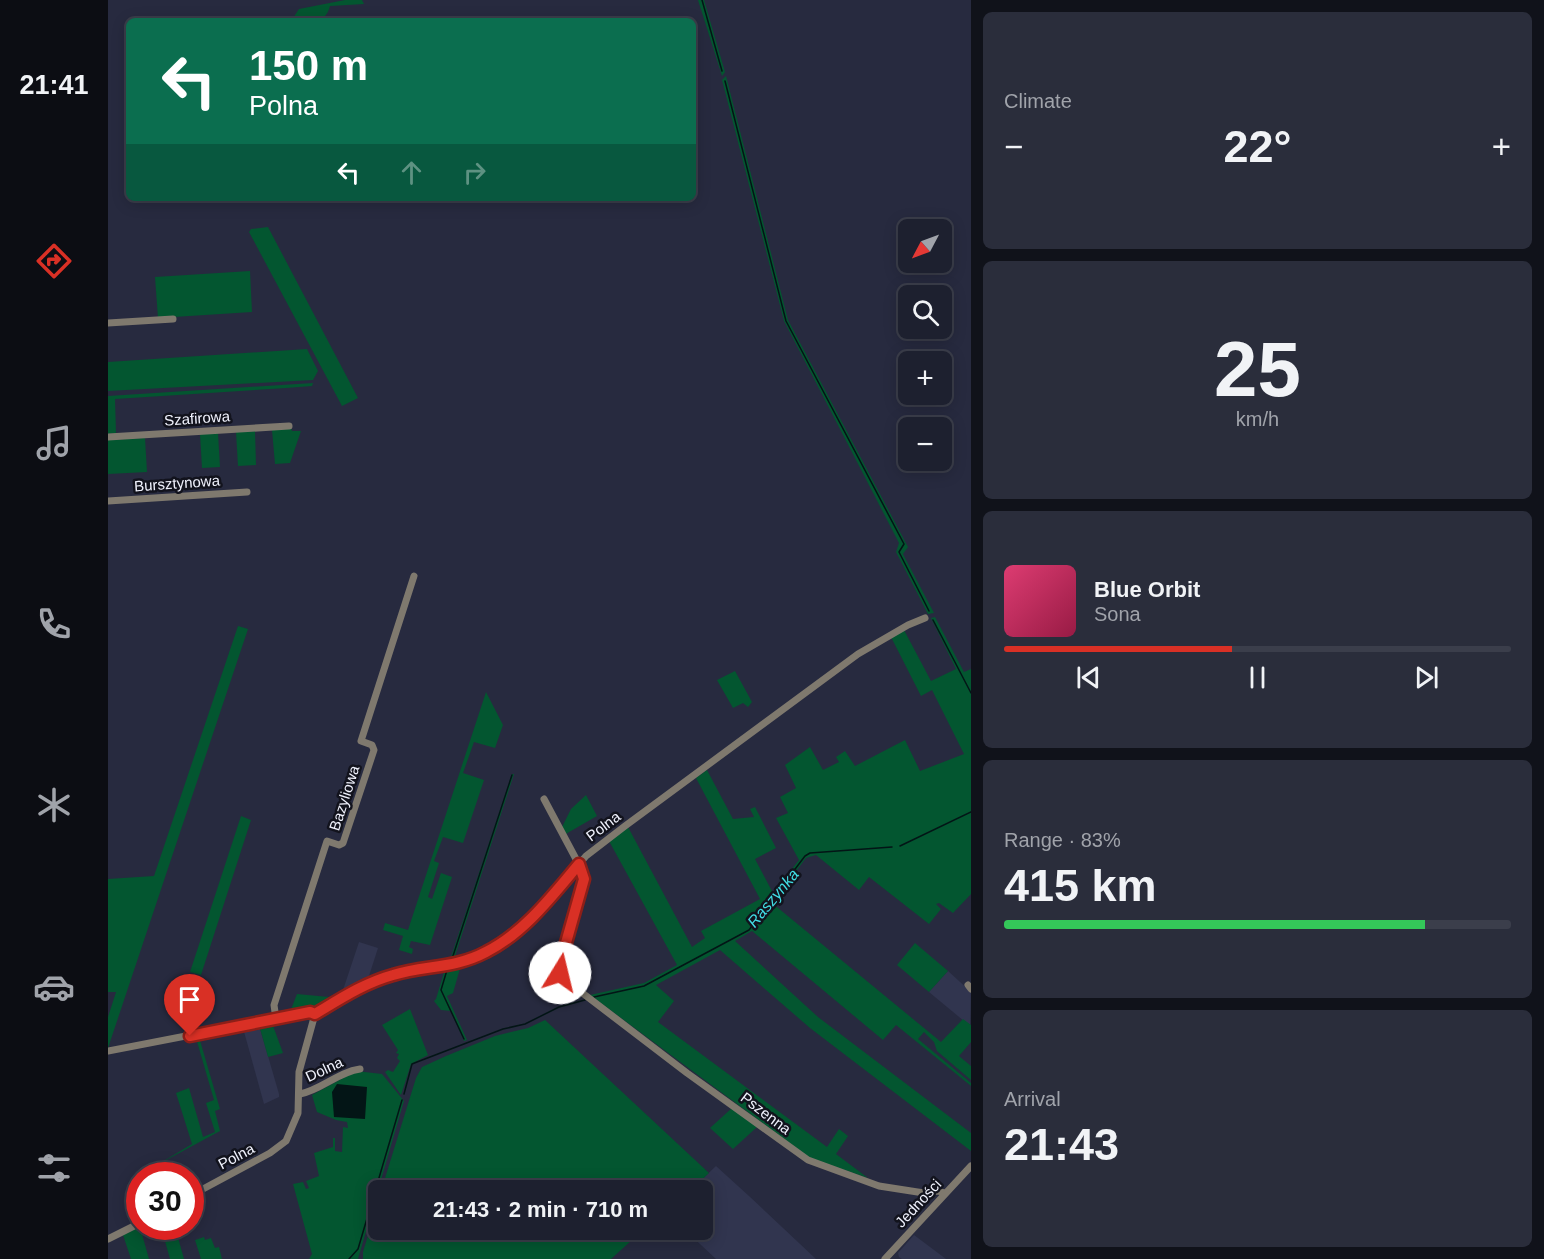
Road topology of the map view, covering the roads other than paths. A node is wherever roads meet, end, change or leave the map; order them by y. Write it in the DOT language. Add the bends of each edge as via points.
graph roads {
  1 [pos="173,320"];
  2 [pos="108,323"];
  3 [pos="289,426"];
  4 [pos="108,437"];
  5 [pos="248,492"];
  6 [pos="108,501"];
  7 [pos="414,576"];
  8 [pos="925,618"];
  9 [pos="544,799"];
  10 [pos="579,864"];
  11 [pos="315,1014"];
  12 [pos="276,1019"];
  13 [pos="108,1051"];
  14 [pos="360,1069"];
  15 [pos="300,1094"];
  16 [pos="971,1166"];
  17 [pos="204,1188"];
  18 [pos="945,1193"];
  19 [pos="126,1230"];
  20 [pos="108,1239"];
  21 [pos="890,1257"];
  1 -- 2 [label="street"];
  3 -- 4 [label="street, Szafirowa"];
  5 -- 6 [label="street, Bursztynowa"];
  7 -- 12 [label="street, Bazyliowa" via="361,741 374,750 343,843 327,841 273,1005"];
  8 -- 10 [label="street, Polna" via="858,654"];
  9 -- 10 [label="street"];
  10 -- 11 [label="street, Polna" via="531,918 486,952 451,966 386,977 350,992"];
  10 -- 18 [label="street, Pszenna" via="584,879 559,968 568,982 808,1160 879,1186"];
  11 -- 12 [label="street"];
  11 -- 15 [label="street, Polna" via="298,1072"];
  12 -- 13 [label="street"];
  14 -- 15 [label="street, Dolna"];
  15 -- 17 [label="street, Polna" via="294,1126 282,1144"];
  16 -- 18 [label="street, Jedności"];
  18 -- 21 [label="street, Jedności"];
  19 -- 20 [label="street"];
}
